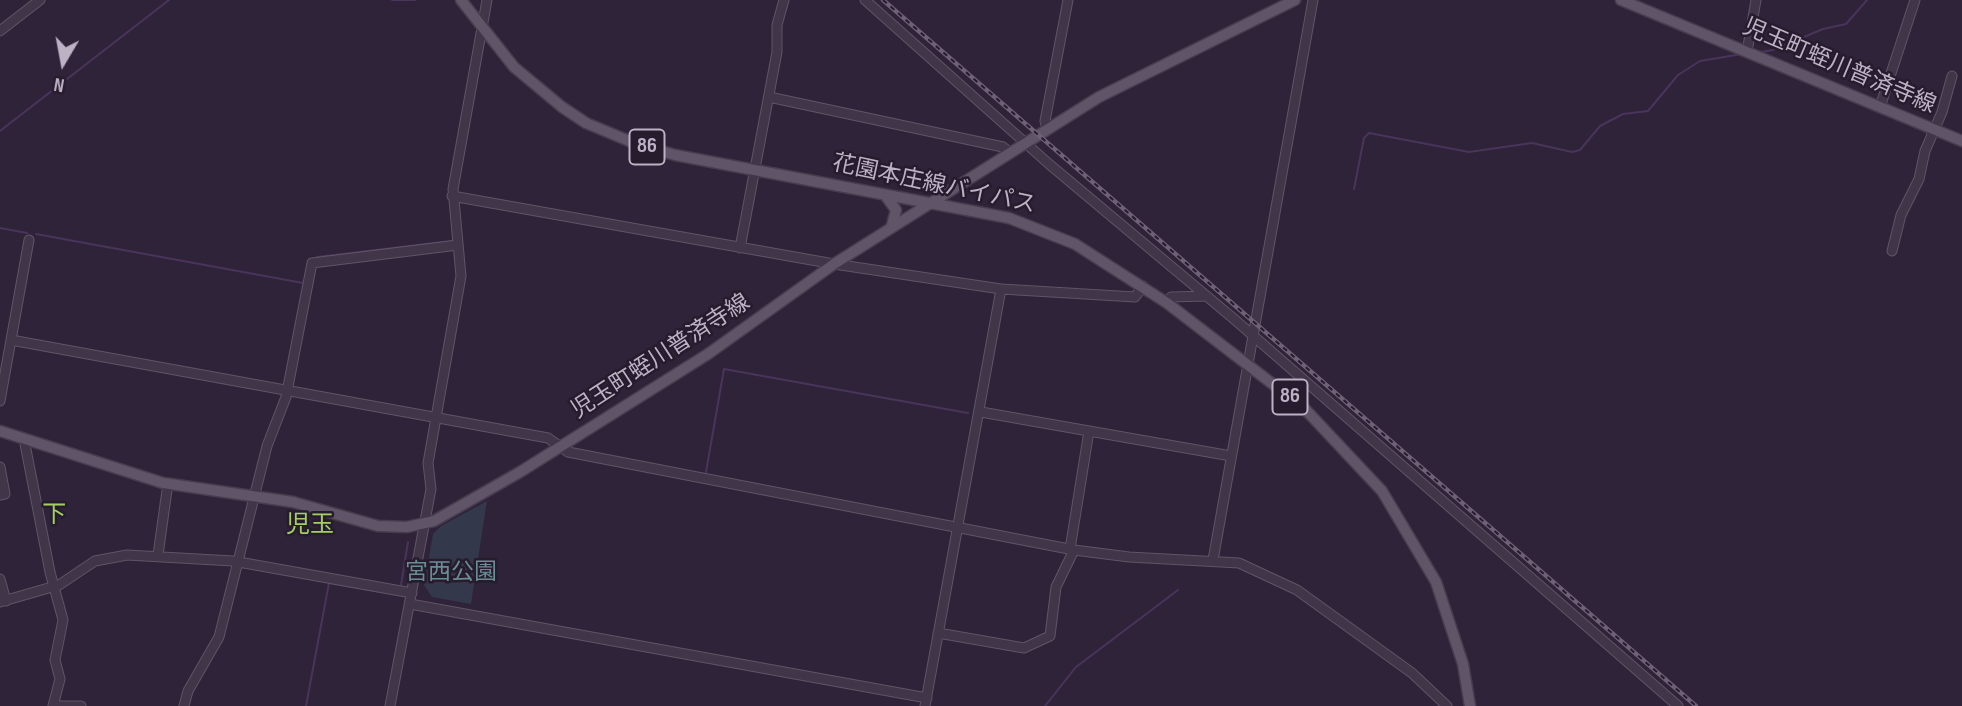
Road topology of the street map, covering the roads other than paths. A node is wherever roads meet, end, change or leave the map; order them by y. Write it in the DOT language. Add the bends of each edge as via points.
graph roads {
  1 [pos="40,0"];
  2 [pos="461,0"];
  3 [pos="487,0"];
  4 [pos="784,0"];
  5 [pos="865,0"];
  6 [pos="1068,0"];
  7 [pos="1312,0"];
  8 [pos="1621,0"];
  9 [pos="1756,0"];
  10 [pos="1915,0"];
  11 [pos="1287,2"];
  12 [pos="482,26"];
  13 [pos="0,31"];
  14 [pos="1747,52"];
  15 [pos="1952,76"];
  16 [pos="769,97"];
  17 [pos="1880,107"];
  18 [pos="1047,128"];
  19 [pos="1934,130"];
  20 [pos="1962,141"];
  21 [pos="1028,142"];
  22 [pos="1009,152"];
  23 [pos="755,170"];
  24 [pos="961,184"];
  25 [pos="885,195"];
  26 [pos="452,196"];
  27 [pos="929,203"];
  28 [pos="971,210"];
  29 [pos="890,229"];
  30 [pos="29,240"];
  31 [pos="458,245"];
  32 [pos="740,248"];
  33 [pos="1892,251"];
  34 [pos="834,264"];
  35 [pos="1143,286"];
  36 [pos="1001,289"];
  37 [pos="1205,296"];
  38 [pos="1167,303"];
  39 [pos="1253,336"];
  40 [pos="7,344"];
  41 [pos="1247,363"];
  42 [pos="288,390"];
  43 [pos="0,401"];
  44 [pos="981,412"];
  45 [pos="438,417"];
  46 [pos="0,431"];
  47 [pos="1089,431"];
  48 [pos="24,439"];
  49 [pos="559,447"];
  50 [pos="1231,456"];
  51 [pos="0,467"];
  52 [pos="168,483"];
  53 [pos="0,495"];
  54 [pos="257,495"];
  55 [pos="424,524"];
  56 [pos="957,527"];
  57 [pos="1072,549"];
  58 [pos="158,555"];
  59 [pos="1213,560"];
  60 [pos="239,562"];
  61 [pos="0,579"];
  62 [pos="54,587"];
  63 [pos="412,593"];
  64 [pos="3,602"];
  65 [pos="410,604"];
  66 [pos="938,633"];
  67 [pos="926,702"];
  68 [pos="53,706"];
  69 [pos="81,706"];
  70 [pos="184,706"];
  71 [pos="390,706"];
  72 [pos="1447,706"];
  73 [pos="1470,706"];
  74 [pos="1678,706"];
  1 -- 13 [label="street"];
  2 -- 12 [label="main road, 花園本庄線バイパス / 86"];
  3 -- 12 [label="street"];
  4 -- 16 [label="street"];
  5 -- 21 [label="street"];
  6 -- 18 [label="street"];
  7 -- 39 [label="street"];
  8 -- 14 [label="main road, 児玉町蛭川普済寺線"];
  9 -- 14 [label="street"];
  10 -- 17 [label="street"];
  11 -- 18 [label="main road, 児玉町蛭川普済寺線" via="1127,81"];
  12 -- 23 [label="main road, 花園本庄線バイパス / 86" via="522,74 586,123 676,155"];
  12 -- 26 [label="street"];
  14 -- 17 [label="main road, 児玉町蛭川普済寺線"];
  15 -- 19 [label="street"];
  16 -- 22 [label="street" via="1003,147"];
  16 -- 23 [label="street"];
  17 -- 19 [label="main road, 児玉町蛭川普済寺線"];
  18 -- 21 [label="main road, 児玉町蛭川普済寺線"];
  19 -- 20 [label="main road, 児玉町蛭川普済寺線"];
  19 -- 33 [label="street"];
  21 -- 22 [label="main road, 児玉町蛭川普済寺線"];
  21 -- 37 [label="street"];
  22 -- 24 [label="main road, 児玉町蛭川普済寺線"];
  23 -- 25 [label="main road, 花園本庄線バイパス / 86"];
  23 -- 32 [label="street"];
  24 -- 27 [label="main road, 児玉町蛭川普済寺線"];
  24 -- 28 [label="main road" via="961,199"];
  25 -- 27 [label="main road, 花園本庄線バイパス / 86"];
  25 -- 29 [label="main road" via="896,210"];
  26 -- 31 [label="street"];
  26 -- 32 [label="street"];
  27 -- 28 [label="main road, 花園本庄線バイパス / 86"];
  27 -- 29 [label="main road, 児玉町蛭川普済寺線"];
  28 -- 35 [label="main road, 花園本庄線バイパス / 86" via="1039,228 1085,249"];
  29 -- 34 [label="main road, 児玉町蛭川普済寺線"];
  30 -- 40 [label="street"];
  31 -- 42 [label="street" via="312,263"];
  31 -- 45 [label="street" via="461,276"];
  32 -- 34 [label="street"];
  34 -- 36 [label="street"];
  34 -- 49 [label="main road, 児玉町蛭川普済寺線" via="708,354"];
  35 -- 36 [label="street" via="1135,297"];
  35 -- 38 [label="main road, 花園本庄線バイパス / 86"];
  36 -- 44 [label="street"];
  37 -- 38 [label="street" via="1171,297"];
  37 -- 39 [label="street"];
  38 -- 41 [label="main road, 花園本庄線バイパス / 86"];
  39 -- 41 [label="street"];
  39 -- 74 [label="street"];
  40 -- 42 [label="street"];
  40 -- 43 [label="street"];
  41 -- 50 [label="street"];
  41 -- 73 [label="main road, 花園本庄線バイパス / 86" via="1304,408 1382,491 1436,582 1463,664"];
  42 -- 45 [label="street"];
  42 -- 54 [label="street" via="267,446"];
  44 -- 47 [label="street"];
  44 -- 56 [label="street"];
  45 -- 49 [label="street" via="548,438"];
  45 -- 55 [label="street" via="428,463 431,489"];
  46 -- 48 [label="main road, 児玉町蛭川普済寺線"];
  47 -- 50 [label="street"];
  47 -- 57 [label="street"];
  48 -- 52 [label="main road, 児玉町蛭川普済寺線"];
  48 -- 62 [label="street"];
  49 -- 55 [label="main road, 児玉町蛭川普済寺線" via="453,512"];
  49 -- 56 [label="street" via="581,455"];
  50 -- 59 [label="street"];
  51 -- 53 [label="street" via="5,494"];
  52 -- 54 [label="main road, 児玉町蛭川普済寺線"];
  52 -- 58 [label="street"];
  54 -- 55 [label="main road, 児玉町蛭川普済寺線" via="378,526"];
  54 -- 60 [label="street"];
  55 -- 63 [label="street"];
  56 -- 57 [label="street"];
  56 -- 66 [label="street"];
  57 -- 59 [label="street" via="1129,557"];
  57 -- 66 [label="street" via="1056,587 1049,636 1024,648"];
  58 -- 60 [label="street"];
  58 -- 62 [label="street" via="102,558"];
  59 -- 72 [label="street" via="1247,565 1286,584 1422,682"];
  60 -- 63 [label="street"];
  60 -- 70 [label="street" via="217,644 188,691"];
  61 -- 64 [label="street"];
  62 -- 64 [label="street"];
  62 -- 68 [label="street" via="63,620 55,660 60,679"];
  63 -- 65 [label="street"];
  65 -- 67 [label="street"];
  65 -- 71 [label="street"];
  66 -- 67 [label="street"];
  68 -- 69 [label="street"];
}
